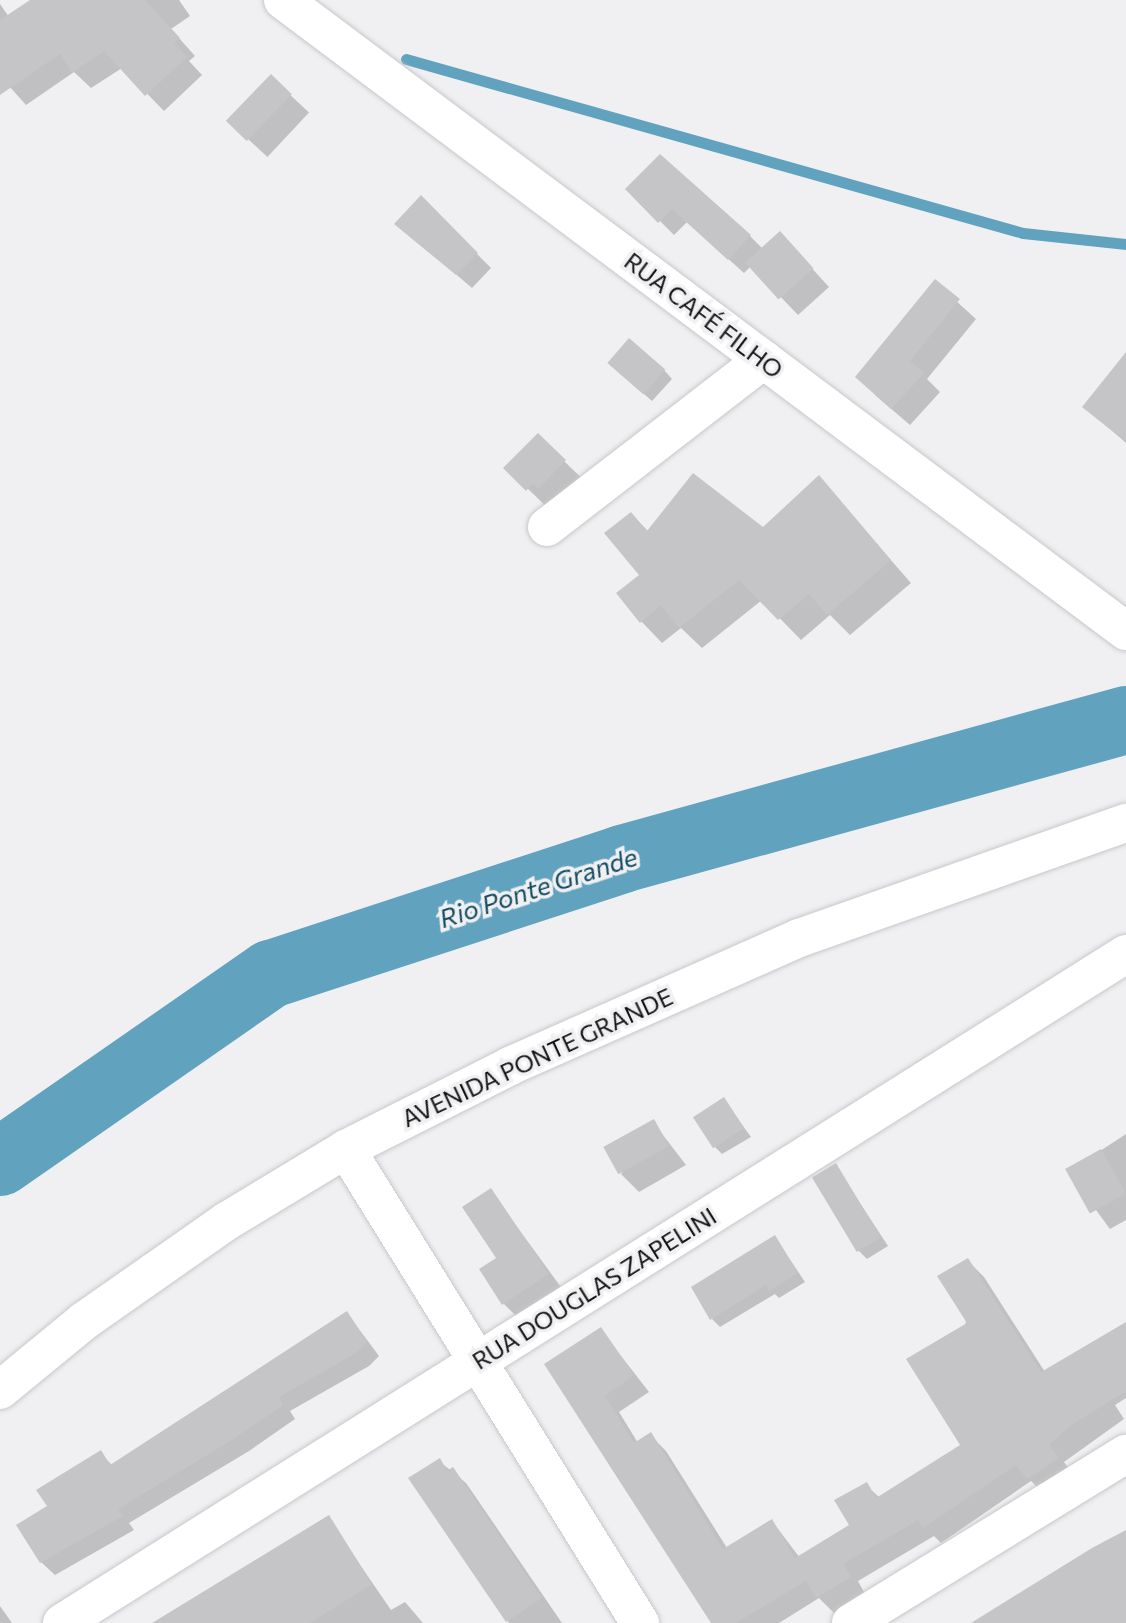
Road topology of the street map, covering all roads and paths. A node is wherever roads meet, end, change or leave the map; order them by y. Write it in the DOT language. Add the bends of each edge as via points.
graph roads {
  1 [pos="283,0"];
  2 [pos="764,359"];
  3 [pos="547,527"];
  4 [pos="1116,611"];
  5 [pos="1126,823"];
  6 [pos="1126,954"];
  7 [pos="346,1149"];
  8 [pos="478,1361"];
  9 [pos="0,1390"];
  10 [pos="1126,1454"];
  11 [pos="62,1623"];
  12 [pos="640,1623"];
  13 [pos="851,1623"];
  1 -- 2 [label="street, RUA CAFÉ FILHO"];
  2 -- 3 [label="street"];
  2 -- 4 [label="street, RUA CAFÉ FILHO"];
  5 -- 7 [label="street, AVENIDA PONTE GRANDE" via="799,938 510,1066"];
  6 -- 8 [label="street, RUA DOUGLAS ZAPELINI"];
  7 -- 8 [label="street"];
  7 -- 9 [label="street, AVENIDA PONTE GRANDE" via="136,1284"];
  8 -- 11 [label="street, RUA DOUGLAS ZAPELINI"];
  8 -- 12 [label="street"];
  10 -- 13 [label="street"];
}
